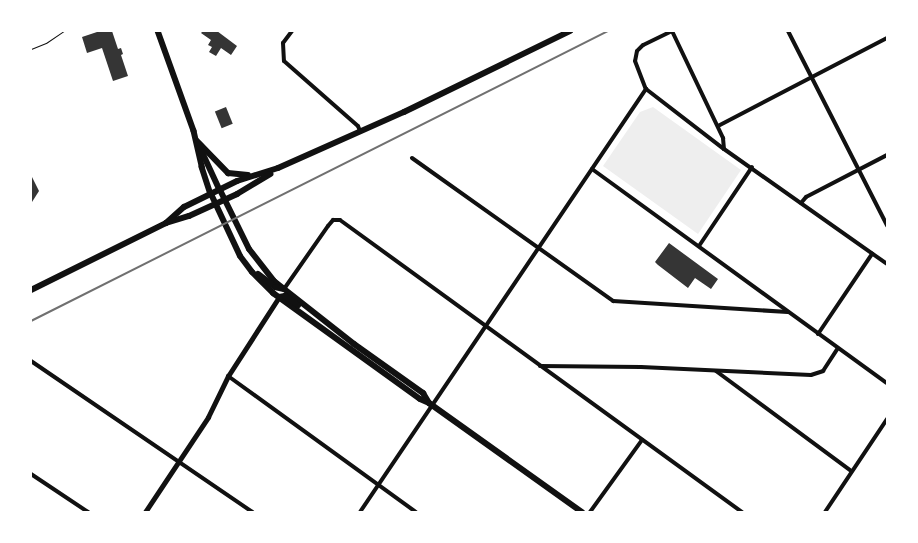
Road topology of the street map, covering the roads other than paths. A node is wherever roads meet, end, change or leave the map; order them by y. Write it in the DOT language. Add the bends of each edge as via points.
graph roads {
  1 [pos="158,31"];
  2 [pos="163,31"];
  3 [pos="292,31"];
  4 [pos="570,31"];
  5 [pos="672,31"];
  6 [pos="788,31"];
  7 [pos="557,34"];
  8 [pos="887,38"];
  9 [pos="163,46"];
  10 [pos="812,76"];
  11 [pos="646,89"];
  12 [pos="718,126"];
  13 [pos="360,132"];
  14 [pos="197,141"];
  15 [pos="724,148"];
  16 [pos="887,155"];
  17 [pos="412,158"];
  18 [pos="752,167"];
  19 [pos="278,168"];
  20 [pos="592,169"];
  21 [pos="859,169"];
  22 [pos="220,190"];
  23 [pos="211,194"];
  24 [pos="225,200"];
  25 [pos="801,203"];
  26 [pos="215,204"];
  27 [pos="166,223"];
  28 [pos="887,225"];
  29 [pos="699,246"];
  30 [pos="539,247"];
  31 [pos="872,254"];
  32 [pos="887,264"];
  33 [pos="250,270"];
  34 [pos="284,289"];
  35 [pos="31,290"];
  36 [pos="279,297"];
  37 [pos="788,312"];
  38 [pos="327,322"];
  39 [pos="486,326"];
  40 [pos="818,334"];
  41 [pos="838,348"];
  42 [pos="31,361"];
  43 [pos="540,366"];
  44 [pos="716,371"];
  45 [pos="228,376"];
  46 [pos="887,382"];
  47 [pos="431,403"];
  48 [pos="887,419"];
  49 [pos="642,440"];
  50 [pos="179,461"];
  51 [pos="851,471"];
  52 [pos="31,474"];
  53 [pos="378,485"];
  54 [pos="88,512"];
  55 [pos="145,512"];
  56 [pos="252,512"];
  57 [pos="360,512"];
  58 [pos="416,512"];
  59 [pos="582,512"];
  60 [pos="590,512"];
  61 [pos="742,512"];
  62 [pos="824,512"];
  1 -- 9 [label="main road"];
  2 -- 9 [label="main road"];
  3 -- 13 [label="street" via="283,43 283,56 289,66 358,126"];
  4 -- 7 [label="main road"];
  5 -- 11 [label="street" via="640,47 635,61"];
  5 -- 12 [label="street"];
  6 -- 10 [label="street"];
  7 -- 13 [label="main road" via="450,91"];
  8 -- 10 [label="street"];
  9 -- 14 [label="main road"];
  10 -- 12 [label="street"];
  10 -- 21 [label="street"];
  11 -- 15 [label="street"];
  11 -- 20 [label="street"];
  12 -- 15 [label="street"];
  13 -- 19 [label="main road"];
  14 -- 19 [label="main road" via="228,173 246,175"];
  14 -- 22 [label="main road"];
  14 -- 23 [label="main road"];
  15 -- 18 [label="street"];
  16 -- 21 [label="street"];
  17 -- 30 [label="street"];
  18 -- 25 [label="street"];
  18 -- 29 [label="street"];
  19 -- 22 [label="main road"];
  19 -- 24 [label="main road"];
  20 -- 29 [label="street"];
  20 -- 30 [label="street"];
  21 -- 25 [label="street" via="806,197"];
  21 -- 28 [label="street"];
  22 -- 23 [label="main road"];
  22 -- 24 [label="main road"];
  23 -- 26 [label="main road"];
  23 -- 27 [label="main road" via="184,207"];
  24 -- 26 [label="main road"];
  24 -- 34 [label="main road" via="249,249 264,270"];
  25 -- 31 [label="street"];
  26 -- 27 [label="main road"];
  26 -- 33 [label="main road" via="235,248"];
  27 -- 35 [label="main road"];
  29 -- 37 [label="street"];
  30 -- 37 [label="street" via="613,301"];
  30 -- 39 [label="street"];
  31 -- 32 [label="street"];
  31 -- 40 [label="street"];
  33 -- 34 [label="main road" via="260,274 274,287"];
  33 -- 36 [label="main road"];
  34 -- 38 [label="main road"];
  34 -- 39 [label="street" via="328,226 333,220 340,220"];
  36 -- 38 [label="main road" via="285,296"];
  36 -- 45 [label="street"];
  36 -- 47 [label="main road" via="416,397"];
  37 -- 40 [label="street"];
  38 -- 47 [label="main road" via="423,393"];
  39 -- 43 [label="street"];
  39 -- 47 [label="street"];
  40 -- 41 [label="street"];
  41 -- 44 [label="street" via="822,370 811,376"];
  41 -- 46 [label="street"];
  42 -- 50 [label="street"];
  43 -- 44 [label="street"];
  43 -- 49 [label="street"];
  44 -- 51 [label="street"];
  45 -- 50 [label="street" via="219,398"];
  45 -- 53 [label="street"];
  47 -- 53 [label="street"];
  47 -- 59 [label="main road"];
  48 -- 51 [label="street"];
  49 -- 60 [label="street"];
  49 -- 61 [label="street"];
  50 -- 55 [label="street"];
  50 -- 56 [label="street"];
  51 -- 62 [label="street"];
  52 -- 54 [label="street"];
  53 -- 57 [label="street"];
  53 -- 58 [label="street"];
}
